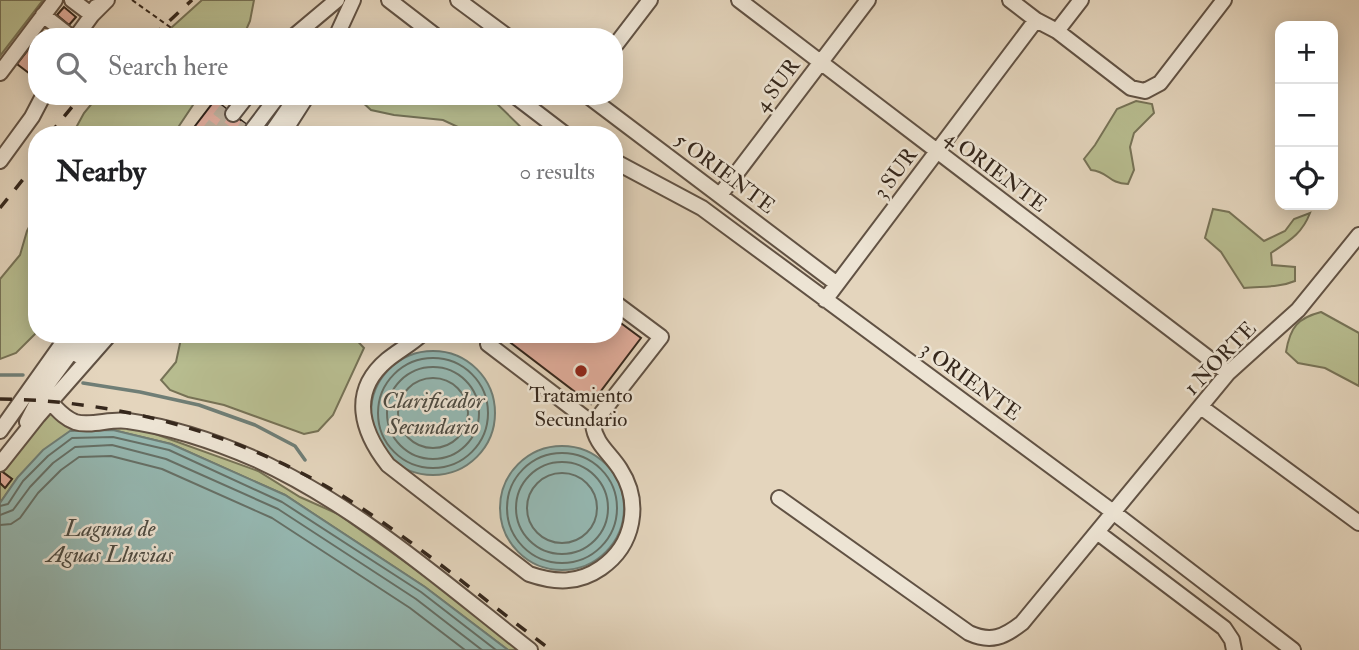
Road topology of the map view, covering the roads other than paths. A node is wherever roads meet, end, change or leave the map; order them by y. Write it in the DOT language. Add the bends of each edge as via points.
graph roads {
  1 [pos="55,0"];
  2 [pos="72,0"];
  3 [pos="101,0"];
  4 [pos="107,0"];
  5 [pos="353,0"];
  6 [pos="389,0"];
  7 [pos="458,0"];
  8 [pos="650,0"];
  9 [pos="739,0"];
  10 [pos="868,0"];
  11 [pos="1010,0"];
  12 [pos="1081,0"];
  13 [pos="1224,0"];
  14 [pos="336,1"];
  15 [pos="43,15"];
  16 [pos="92,15"];
  17 [pos="1036,20"];
  18 [pos="33,28"];
  19 [pos="61,28"];
  20 [pos="81,28"];
  21 [pos="304,28"];
  22 [pos="310,28"];
  23 [pos="339,28"];
  24 [pos="425,28"];
  25 [pos="496,28"];
  26 [pos="1057,32"];
  27 [pos="28,35"];
  28 [pos="623,35"];
  29 [pos="820,63"];
  30 [pos="0,73"];
  31 [pos="38,105"];
  32 [pos="263,105"];
  33 [pos="270,105"];
  34 [pos="291,105"];
  35 [pos="301,105"];
  36 [pos="527,105"];
  37 [pos="600,105"];
  38 [pos="251,126"];
  39 [pos="251,126"];
  40 [pos="276,126"];
  41 [pos="288,126"];
  42 [pos="554,126"];
  43 [pos="936,152"];
  44 [pos="0,161"];
  45 [pos="623,166"];
  46 [pos="720,195"];
  47 [pos="1358,238"];
  48 [pos="837,284"];
  49 [pos="825,300"];
  50 [pos="623,309"];
  51 [pos="63,343"];
  52 [pos="77,343"];
  53 [pos="89,343"];
  54 [pos="102,343"];
  55 [pos="409,343"];
  56 [pos="488,344"];
  57 [pos="1228,373"];
  58 [pos="50,402"];
  59 [pos="1201,407"];
  60 [pos="593,424"];
  61 [pos="0,431"];
  62 [pos="19,439"];
  63 [pos="0,464"];
  64 [pos="779,498"];
  65 [pos="1114,512"];
  66 [pos="1359,523"];
  67 [pos="1097,532"];
  68 [pos="530,650"];
  69 [pos="1234,650"];
  70 [pos="1293,650"];
  1 -- 15 [label="lane"];
  2 -- 16 [label="lane"];
  3 -- 16 [label="lane"];
  4 -- 16 [label="lane"];
  5 -- 23 [label="lane"];
  6 -- 24 [label="lane"];
  7 -- 25 [label="lane"];
  8 -- 28 [label="lane"];
  9 -- 29 [label="lane, 4 ORIENTE"];
  10 -- 29 [label="lane, 4 SUR"];
  11 -- 17 [label="lane"];
  12 -- 26 [label="lane"];
  13 -- 26 [label="lane" via="1160,83 1145,91 1131,88"];
  14 -- 21 [label="lane"];
  14 -- 22 [label="lane"];
  15 -- 18 [label="lane"];
  15 -- 19 [label="lane"];
  16 -- 20 [label="lane"];
  17 -- 26 [label="lane"];
  17 -- 43 [label="lane, 3 SUR"];
  27 -- 30 [label="lane"];
  29 -- 43 [label="lane, 4 ORIENTE"];
  29 -- 46 [label="lane, 4 SUR"];
  31 -- 44 [label="lane"];
  32 -- 38 [label="lane"];
  33 -- 39 [label="lane"];
  34 -- 40 [label="lane"];
  35 -- 41 [label="lane"];
  36 -- 42 [label="lane"];
  37 -- 46 [label="lane, 5 ORIENTE"];
  43 -- 48 [label="lane, 3 SUR"];
  43 -- 57 [label="lane, 4 ORIENTE"];
  45 -- 49 [label="lane, 3 ORIENTE" via="702,208"];
  46 -- 48 [label="lane, 5 ORIENTE"];
  47 -- 57 [label="lane, 1 NORTE" via="1298,310"];
  48 -- 49 [label="lane, 3 SUR"];
  49 -- 65 [label="lane, 3 ORIENTE"];
  50 -- 60 [label="lane" via="661,337"];
  51 -- 61 [label="lane"];
  52 -- 62 [label="lane" via="44,389"];
  53 -- 62 [label="lane"];
  54 -- 58 [label="lane"];
  55 -- 60 [label="lane" via="387,359 365,389 363,408 375,449 388,465 529,574 544,580 588,577 609,563 626,543 633,517 629,485 599,444"];
  56 -- 60 [label="lane"];
  57 -- 59 [label="lane, 1 NORTE"];
  58 -- 62 [label="lane"];
  58 -- 68 [label="lane" via="74,422 128,421 214,443 274,468 371,528"];
  59 -- 65 [label="lane, 1 NORTE"];
  59 -- 66 [label="lane"];
  62 -- 63 [label="lane"];
  64 -- 67 [label="lane, 1 NORTE" via="980,638 1006,635 1022,623"];
  65 -- 67 [label="lane, 1 NORTE"];
  65 -- 70 [label="lane, 3 ORIENTE"];
  67 -- 69 [label="lane" via="1224,628"];
}
